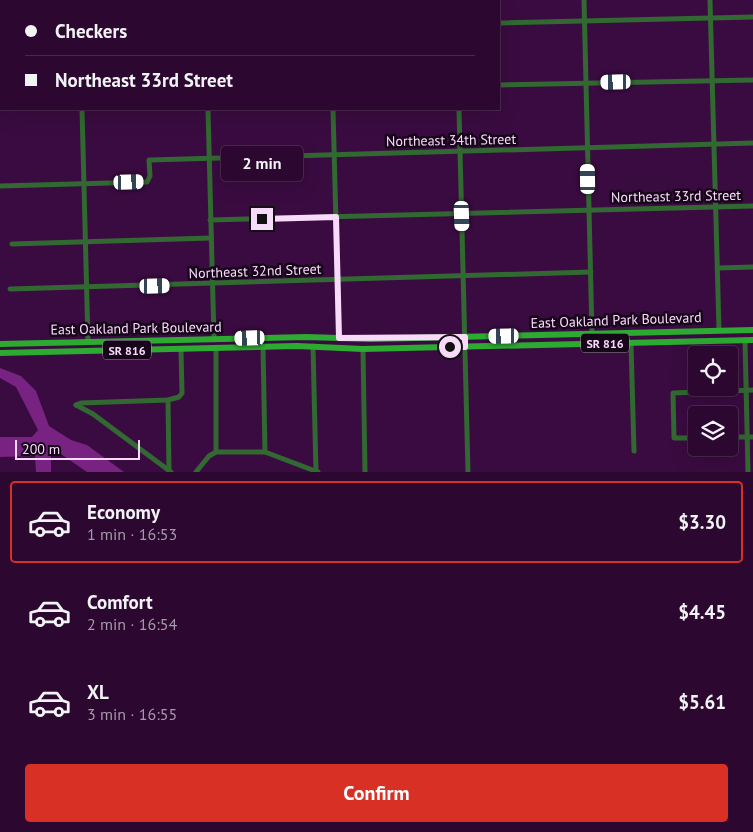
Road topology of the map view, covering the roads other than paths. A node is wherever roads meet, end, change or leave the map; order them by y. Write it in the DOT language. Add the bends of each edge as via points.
graph roads {
  1 [pos="584,0"];
  2 [pos="710,0"];
  3 [pos="753,16"];
  4 [pos="710,18"];
  5 [pos="584,21"];
  6 [pos="500,23"];
  7 [pos="753,80"];
  8 [pos="714,81"];
  9 [pos="586,83"];
  10 [pos="500,85"];
  11 [pos="82,110"];
  12 [pos="208,110"];
  13 [pos="333,110"];
  14 [pos="459,110"];
  15 [pos="714,143"];
  16 [pos="753,143"];
  17 [pos="588,148"];
  18 [pos="460,151"];
  19 [pos="334,155"];
  20 [pos="209,157"];
  21 [pos="83,184"];
  22 [pos="0,186"];
  23 [pos="753,206"];
  24 [pos="716,207"];
  25 [pos="589,209"];
  26 [pos="462,212"];
  27 [pos="336,217"];
  28 [pos="210,220"];
  29 [pos="211,238"];
  30 [pos="86,241"];
  31 [pos="12,244"];
  32 [pos="753,267"];
  33 [pos="717,268"];
  34 [pos="591,272"];
  35 [pos="463,276"];
  36 [pos="338,279"];
  37 [pos="212,284"];
  38 [pos="87,287"];
  39 [pos="10,289"];
  40 [pos="719,330"];
  41 [pos="753,330"];
  42 [pos="637,332"];
  43 [pos="615,333"];
  44 [pos="592,334"];
  45 [pos="753,334"];
  46 [pos="274,337"];
  47 [pos="465,337"];
  48 [pos="339,338"];
  49 [pos="214,339"];
  50 [pos="744,340"];
  51 [pos="753,340"];
  52 [pos="126,341"];
  53 [pos="88,342"];
  54 [pos="672,342"];
  55 [pos="607,343"];
  56 [pos="631,343"];
  57 [pos="0,344"];
  58 [pos="313,346"];
  59 [pos="263,347"];
  60 [pos="322,347"];
  61 [pos="465,347"];
  62 [pos="201,348"];
  63 [pos="216,348"];
  64 [pos="181,349"];
  65 [pos="363,349"];
  66 [pos="117,351"];
  67 [pos="73,352"];
  68 [pos="0,353"];
  69 [pos="746,390"];
  70 [pos="753,390"];
  71 [pos="168,400"];
  72 [pos="750,437"];
  73 [pos="688,438"];
  74 [pos="634,451"];
  75 [pos="216,452"];
  76 [pos="265,452"];
  77 [pos="170,471"];
  78 [pos="196,472"];
  79 [pos="317,472"];
  80 [pos="365,472"];
  81 [pos="468,472"];
  82 [pos="748,472"];
  1 -- 5 [label="street"];
  2 -- 4 [label="street"];
  3 -- 4 [label="street"];
  4 -- 5 [label="street"];
  4 -- 8 [label="street"];
  5 -- 6 [label="street"];
  5 -- 9 [label="street"];
  7 -- 8 [label="street"];
  8 -- 9 [label="street"];
  8 -- 15 [label="street"];
  9 -- 10 [label="street"];
  9 -- 17 [label="street"];
  11 -- 21 [label="street"];
  12 -- 20 [label="street"];
  13 -- 19 [label="street"];
  14 -- 18 [label="street"];
  15 -- 16 [label="street, Northeast 34th Street"];
  15 -- 17 [label="street, Northeast 34th Street"];
  15 -- 24 [label="street"];
  17 -- 18 [label="street, Northeast 34th Street"];
  17 -- 25 [label="street"];
  18 -- 19 [label="street, Northeast 34th Street"];
  18 -- 26 [label="street"];
  19 -- 20 [label="street, Northeast 34th Street"];
  19 -- 27 [label="street"];
  20 -- 21 [label="street, Northeast 34th Street" via="150,160 147,182"];
  20 -- 28 [label="street"];
  21 -- 22 [label="street"];
  21 -- 30 [label="street"];
  23 -- 24 [label="street, Northeast 33rd Street"];
  24 -- 25 [label="street, Northeast 33rd Street"];
  24 -- 33 [label="street"];
  25 -- 26 [label="street, Northeast 33rd Street"];
  25 -- 34 [label="street"];
  26 -- 27 [label="street, Northeast 33rd Street"];
  26 -- 35 [label="street"];
  27 -- 28 [label="street, Northeast 33rd Street"];
  27 -- 36 [label="street"];
  28 -- 29 [label="street"];
  29 -- 30 [label="street"];
  29 -- 37 [label="street"];
  30 -- 31 [label="street"];
  30 -- 38 [label="street"];
  32 -- 33 [label="street"];
  33 -- 40 [label="street"];
  34 -- 35 [label="street, Northeast 32nd Street"];
  34 -- 44 [label="street"];
  35 -- 36 [label="street, Northeast 32nd Street"];
  35 -- 47 [label="street"];
  36 -- 37 [label="street, Northeast 32nd Street"];
  36 -- 48 [label="street"];
  37 -- 38 [label="street, Northeast 32nd Street"];
  37 -- 49 [label="street"];
  38 -- 39 [label="street, Northeast 32nd Street"];
  38 -- 53 [label="street"];
  40 -- 41 [label="main road, East Oakland Park Boulevard / SR 816"];
  40 -- 42 [label="main road, East Oakland Park Boulevard / SR 816"];
  40 -- 54 [label="main road" via="713,336 681,337"];
  42 -- 43 [label="main road, East Oakland Park Boulevard / SR 816"];
  42 -- 56 [label="main road"];
  43 -- 44 [label="main road, East Oakland Park Boulevard / SR 816"];
  43 -- 55 [label="main road" via="613,340"];
  44 -- 47 [label="main road, East Oakland Park Boulevard / SR 816"];
  45 -- 50 [label="main road"];
  46 -- 48 [label="main road, East Oakland Park Boulevard / SR 816"];
  46 -- 49 [label="main road, East Oakland Park Boulevard / SR 816"];
  46 -- 59 [label="main road"];
  47 -- 48 [label="main road, East Oakland Park Boulevard / SR 816"];
  47 -- 61 [label="street"];
  48 -- 60 [label="main road"];
  49 -- 52 [label="main road, East Oakland Park Boulevard / SR 816"];
  49 -- 62 [label="main road"];
  50 -- 51 [label="main road, East Oakland Park Boulevard / SR 816"];
  50 -- 54 [label="main road, East Oakland Park Boulevard / SR 816"];
  50 -- 69 [label="street"];
  52 -- 53 [label="main road, East Oakland Park Boulevard / SR 816"];
  52 -- 66 [label="main road"];
  53 -- 57 [label="main road, East Oakland Park Boulevard / SR 816"];
  53 -- 67 [label="main road" via="84,348"];
  54 -- 56 [label="main road, East Oakland Park Boulevard / SR 816"];
  55 -- 56 [label="main road, East Oakland Park Boulevard / SR 816"];
  55 -- 61 [label="main road, East Oakland Park Boulevard / SR 816"];
  56 -- 74 [label="street"];
  58 -- 59 [label="main road, East Oakland Park Boulevard / SR 816"];
  58 -- 60 [label="main road, East Oakland Park Boulevard / SR 816"];
  58 -- 79 [label="street"];
  59 -- 63 [label="main road, East Oakland Park Boulevard / SR 816"];
  59 -- 76 [label="street"];
  60 -- 65 [label="main road, East Oakland Park Boulevard / SR 816"];
  61 -- 65 [label="main road, East Oakland Park Boulevard / SR 816"];
  61 -- 81 [label="street"];
  62 -- 63 [label="main road, East Oakland Park Boulevard / SR 816"];
  62 -- 64 [label="main road, East Oakland Park Boulevard / SR 816"];
  63 -- 75 [label="street"];
  64 -- 66 [label="main road, East Oakland Park Boulevard / SR 816"];
  64 -- 71 [label="street" via="182,393"];
  65 -- 80 [label="street"];
  66 -- 67 [label="main road, East Oakland Park Boulevard / SR 816"];
  67 -- 68 [label="main road, East Oakland Park Boulevard / SR 816"];
  69 -- 70 [label="street"];
  69 -- 72 [label="street"];
  69 -- 73 [label="street" via="673,393 674,438"];
  71 -- 77 [label="street"];
  71 -- 77 [label="street" via="76,405"];
  72 -- 82 [label="street"];
  75 -- 76 [label="street"];
  75 -- 78 [label="street"];
  76 -- 79 [label="street"];
}
